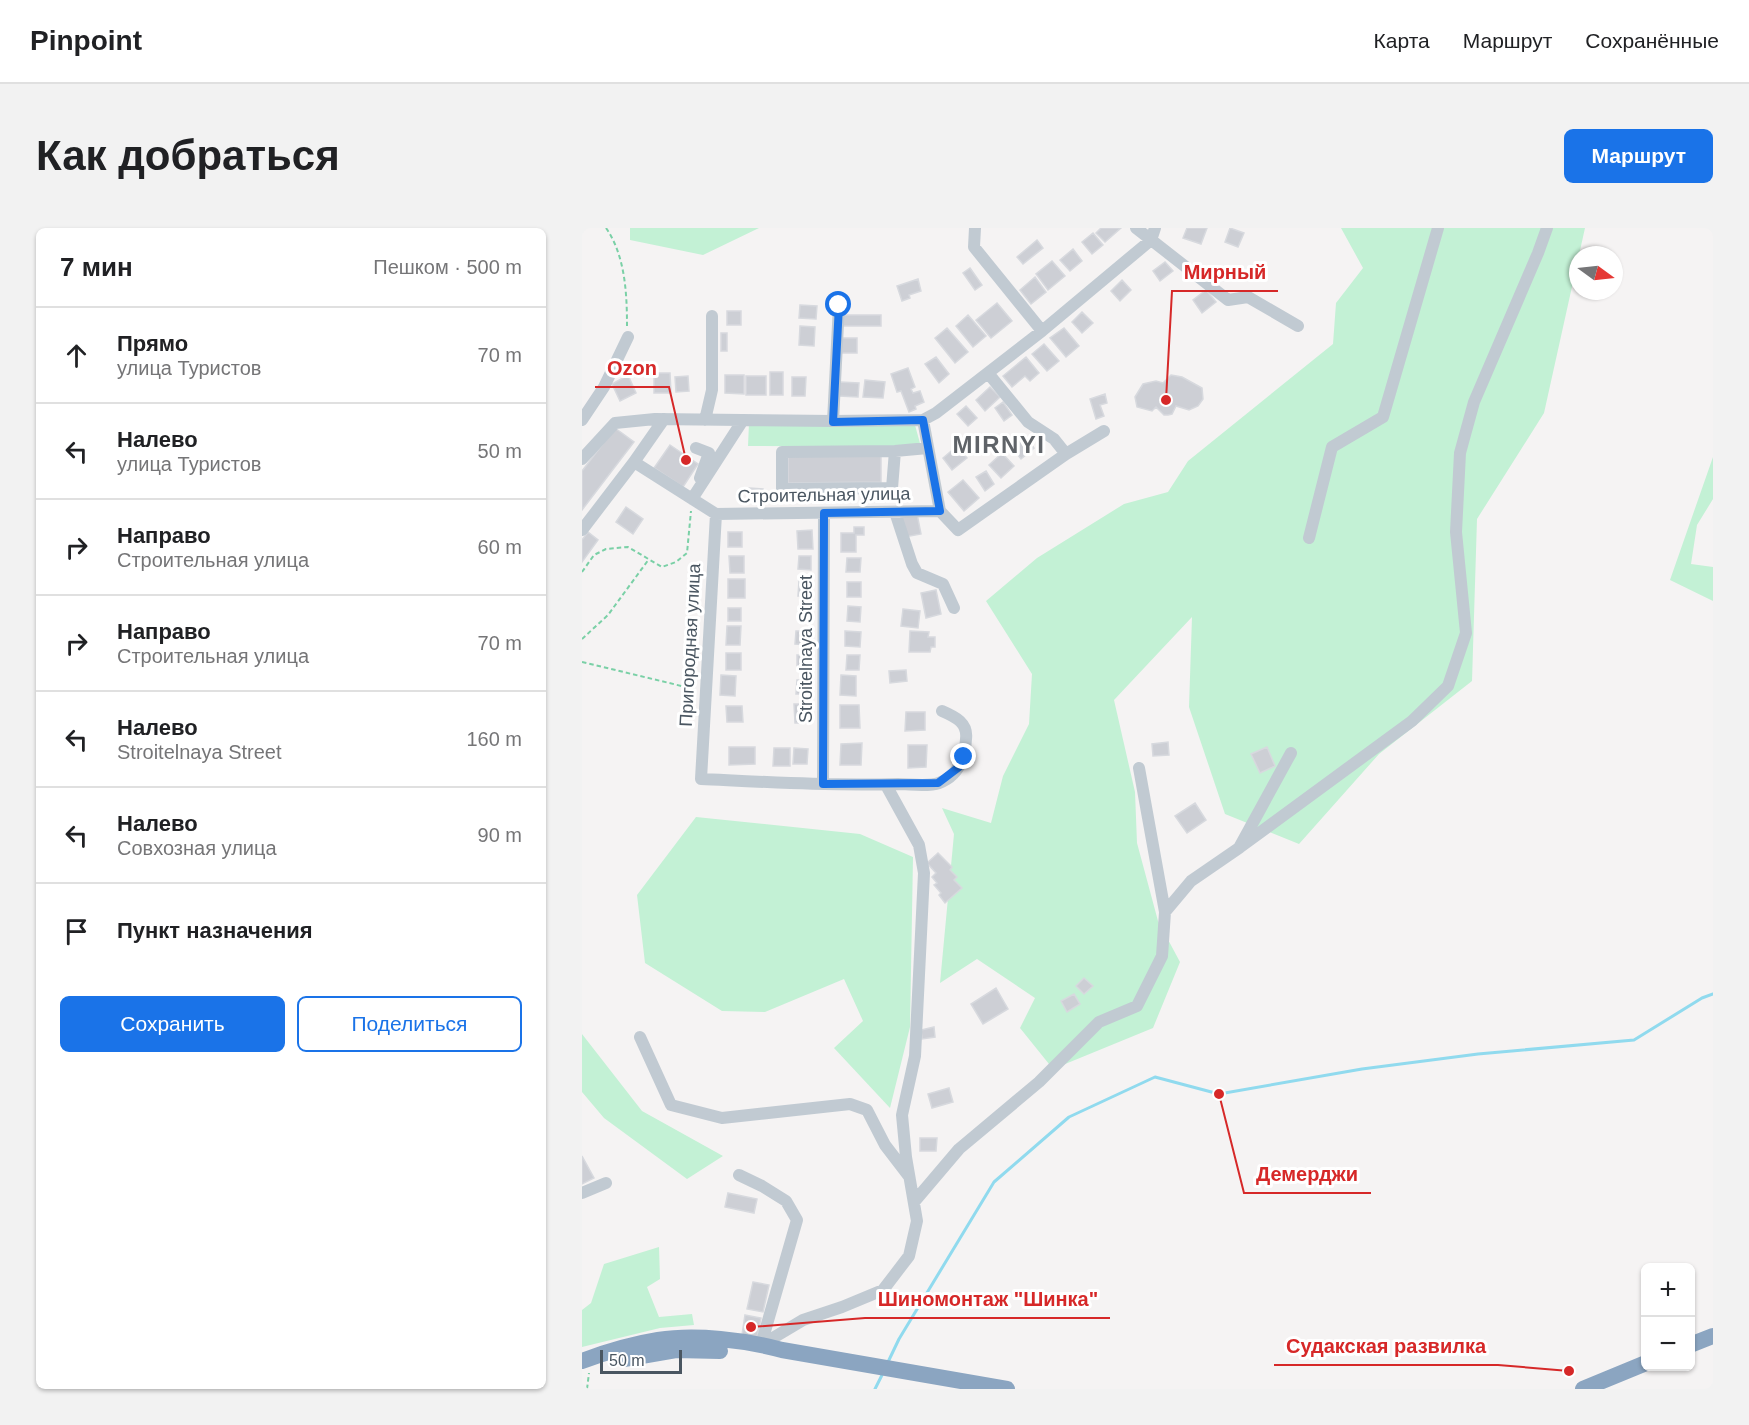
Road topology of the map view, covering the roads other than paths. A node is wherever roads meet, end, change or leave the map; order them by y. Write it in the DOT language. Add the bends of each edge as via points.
graph roads {
  1 [pos="975,228"];
  2 [pos="1136,228"];
  3 [pos="1438,228"];
  4 [pos="1547,228"];
  5 [pos="1153,234"];
  6 [pos="839,305"];
  7 [pos="712,316"];
  8 [pos="1298,326"];
  9 [pos="1042,331"];
  10 [pos="627,337"];
  11 [pos="988,373"];
  12 [pos="664,419"];
  13 [pos="582,420"];
  14 [pos="705,420"];
  15 [pos="743,420"];
  16 [pos="923,420"];
  17 [pos="833,422"];
  18 [pos="1104,431"];
  19 [pos="696,448"];
  20 [pos="928,448"];
  21 [pos="895,451"];
  22 [pos="1066,454"];
  23 [pos="582,459"];
  24 [pos="634,462"];
  25 [pos="692,499"];
  26 [pos="940,511"];
  27 [pos="895,512"];
  28 [pos="826,513"];
  29 [pos="716,514"];
  30 [pos="582,530"];
  31 [pos="1309,538"];
  32 [pos="954,608"];
  33 [pos="942,711"];
  34 [pos="1291,753"];
  35 [pos="1140,768"];
  36 [pos="823,784"];
  37 [pos="886,785"];
  38 [pos="1239,848"];
  39 [pos="1165,912"];
  40 [pos="640,1037"];
  41 [pos="739,1175"];
  42 [pos="909,1176"];
  43 [pos="606,1183"];
  44 [pos="582,1193"];
  45 [pos="914,1202"];
  46 [pos="1713,1336"];
  47 [pos="1695,1343"];
  48 [pos="761,1345"];
  49 [pos="582,1361"];
  50 [pos="1641,1365"];
  51 [pos="874,1369"];
  52 [pos="582,1372"];
  53 [pos="893,1372"];
  54 [pos="949,1389"];
  55 [pos="1007,1389"];
  56 [pos="1583,1389"];
  1 -- 9 [label="street" via="974,247"];
  2 -- 5 [label="street"];
  3 -- 31 [label="street" via="1383,417 1332,447"];
  4 -- 38 [label="street" via="1474,402 1460,453 1456,532 1466,633 1448,686 1412,721"];
  5 -- 8 [label="street" via="1228,300 1248,297"];
  5 -- 9 [label="street"];
  6 -- 17 [label="street"];
  7 -- 14 [label="street" via="712,390"];
  9 -- 11 [label="street"];
  10 -- 13 [label="street" via="604,387"];
  11 -- 16 [label="street"];
  11 -- 22 [label="street" via="1028,422 1054,439"];
  12 -- 14 [label="street"];
  12 -- 23 [label="street" via="615,423"];
  12 -- 24 [label="street"];
  14 -- 15 [label="street"];
  15 -- 17 [label="street"];
  15 -- 25 [label="street"];
  16 -- 17 [label="street"];
  16 -- 20 [label="street, Строительная улица"];
  18 -- 22 [label="street"];
  19 -- 25 [label="street" via="709,453"];
  20 -- 21 [label="street"];
  20 -- 26 [label="street, Строительная улица"];
  21 -- 21 [label="street" via="892,488 782,489 782,452"];
  22 -- 26 [label="street" via="958,530"];
  24 -- 25 [label="street"];
  24 -- 30 [label="street"];
  25 -- 29 [label="street, Строительная улица"];
  26 -- 27 [label="street, Строительная улица"];
  27 -- 28 [label="street, Строительная улица"];
  27 -- 32 [label="street" via="917,573 943,584"];
  28 -- 29 [label="street, Строительная улица"];
  28 -- 36 [label="street, Stroitelnaya Street"];
  29 -- 36 [label="street, Пригородная улица" via="701,779"];
  33 -- 37 [label="street" via="962,722 967,732 959,767 938,783"];
  34 -- 38 [label="street"];
  35 -- 39 [label="street"];
  36 -- 37 [label="street"];
  37 -- 42 [label="street" via="920,845 924,873 915,1056 902,1115"];
  38 -- 39 [label="street" via="1191,881"];
  39 -- 45 [label="street" via="1162,956 1137,1006 1099,1022 1039,1082 959,1149"];
  40 -- 42 [label="street" via="671,1105 722,1118 850,1104 867,1110 885,1145"];
  41 -- 48 [label="street" via="786,1201 797,1220"];
  42 -- 45 [label="street"];
  43 -- 44 [label="street"];
  45 -- 48 [label="street" via="917,1221 909,1256 884,1290 803,1320"];
  46 -- 47 [label="highway"];
  48 -- 49 [label="highway" via="686,1338 658,1340"];
  48 -- 51 [label="highway"];
  50 -- 56 [label="highway"];
  51 -- 52 [label="highway" via="731,1351 676,1350"];
  51 -- 53 [label="highway"];
  53 -- 54 [label="highway"];
  53 -- 55 [label="highway"];
}
